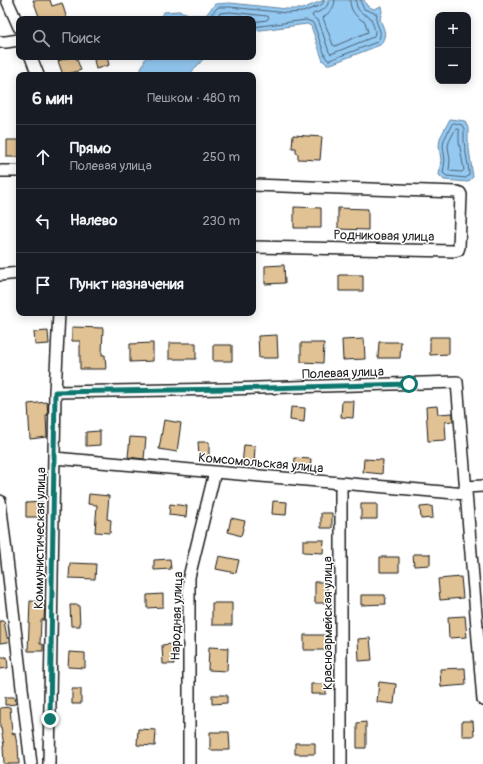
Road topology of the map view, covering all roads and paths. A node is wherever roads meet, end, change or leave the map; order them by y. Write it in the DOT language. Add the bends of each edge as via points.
graph roads {
  1 [pos="7,0"];
  2 [pos="16,20"];
  3 [pos="16,40"];
  4 [pos="0,42"];
  5 [pos="32,60"];
  6 [pos="37,72"];
  7 [pos="0,171"];
  8 [pos="16,171"];
  9 [pos="256,185"];
  10 [pos="256,247"];
  11 [pos="16,273"];
  12 [pos="0,275"];
  13 [pos="59,316"];
  14 [pos="55,392"];
  15 [pos="54,458"];
  16 [pos="215,472"];
  17 [pos="341,483"];
  18 [pos="483,486"];
  19 [pos="466,490"];
  20 [pos="0,501"];
  21 [pos="483,700"];
  22 [pos="31,764"];
  23 [pos="49,764"];
  24 [pos="189,764"];
  25 [pos="342,764"];
  1 -- 2 [label="street"];
  3 -- 4 [label="street"];
  5 -- 6 [label="street"];
  7 -- 8 [label="street"];
  9 -- 10 [label="street, Родниковая улица" via="457,192 461,195 458,250"];
  11 -- 12 [label="street"];
  13 -- 14 [label="street, Коммунистическая улица"];
  14 -- 15 [label="street, Коммунистическая улица"];
  14 -- 19 [label="street, Полевая улица" via="457,382"];
  15 -- 16 [label="street, Комсомольская улица"];
  15 -- 23 [label="street, Коммунистическая улица"];
  16 -- 17 [label="street, Комсомольская улица"];
  16 -- 24 [label="street, Народная улица" via="189,577"];
  17 -- 19 [label="street, Комсомольская улица"];
  17 -- 25 [label="street, Красноармейская улица"];
  18 -- 19 [label="street, Комсомольская улица"];
  19 -- 21 [label="street, Полевая улица"];
  20 -- 22 [label="street, Коммунистическая улица"];
}
